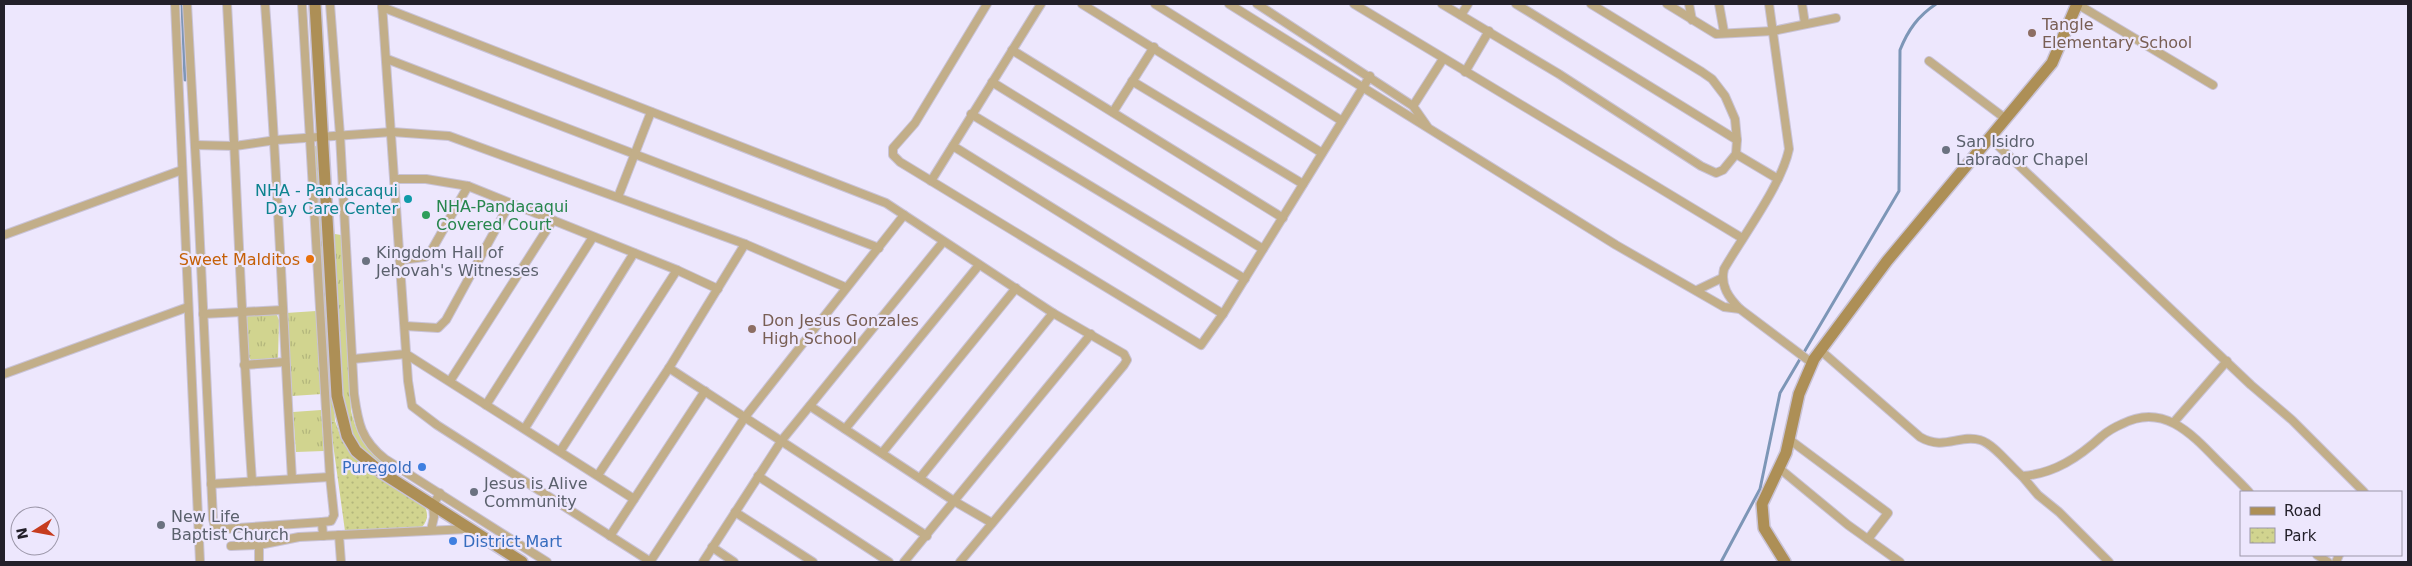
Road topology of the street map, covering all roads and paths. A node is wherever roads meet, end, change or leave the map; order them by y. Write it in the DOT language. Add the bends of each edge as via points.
graph roads {
  1 [pos="175,4"];
  2 [pos="187,4"];
  3 [pos="227,4"];
  4 [pos="265,4"];
  5 [pos="302,4"];
  6 [pos="315,4"];
  7 [pos="330,4"];
  8 [pos="987,4"];
  9 [pos="1040,4"];
  10 [pos="1082,4"];
  11 [pos="1155,4"];
  12 [pos="1228,4"];
  13 [pos="1257,4"];
  14 [pos="1354,4"];
  15 [pos="1442,4"];
  16 [pos="1468,4"];
  17 [pos="1516,4"];
  18 [pos="1591,4"];
  19 [pos="1667,4"];
  20 [pos="1689,4"];
  21 [pos="1719,4"];
  22 [pos="1769,4"];
  23 [pos="1802,4"];
  24 [pos="2077,4"];
  25 [pos="382,5"];
  26 [pos="1461,15"];
  27 [pos="1836,18"];
  28 [pos="1692,20"];
  29 [pos="1805,24"];
  30 [pos="1489,31"];
  31 [pos="1773,31"];
  32 [pos="1724,32"];
  33 [pos="1154,48"];
  34 [pos="1012,50"];
  35 [pos="1443,59"];
  36 [pos="387,60"];
  37 [pos="1929,61"];
  38 [pos="1466,72"];
  39 [pos="1370,76"];
  40 [pos="1132,81"];
  41 [pos="992,82"];
  42 [pos="2213,85"];
  43 [pos="1362,86"];
  44 [pos="1413,106"];
  45 [pos="651,112"];
  46 [pos="1113,112"];
  47 [pos="971,114"];
  48 [pos="2006,119"];
  49 [pos="1342,121"];
  50 [pos="1428,128"];
  51 [pos="392,132"];
  52 [pos="340,135"];
  53 [pos="310,137"];
  54 [pos="324,137"];
  55 [pos="1990,138"];
  56 [pos="276,140"];
  57 [pos="1737,140"];
  58 [pos="195,145"];
  59 [pos="235,146"];
  60 [pos="952,146"];
  61 [pos="1322,153"];
  62 [pos="635,154"];
  63 [pos="1736,154"];
  64 [pos="182,170"];
  65 [pos="396,179"];
  66 [pos="1778,179"];
  67 [pos="932,181"];
  68 [pos="1304,184"];
  69 [pos="468,186"];
  70 [pos="618,197"];
  71 [pos="510,203"];
  72 [pos="904,215"];
  73 [pos="1283,218"];
  74 [pos="553,220"];
  75 [pos="4,235"];
  76 [pos="593,237"];
  77 [pos="1742,238"];
  78 [pos="943,242"];
  79 [pos="745,244"];
  80 [pos="879,248"];
  81 [pos="1262,249"];
  82 [pos="634,253"];
  83 [pos="401,260"];
  84 [pos="979,265"];
  85 [pos="677,270"];
  86 [pos="1722,278"];
  87 [pos="1245,279"];
  88 [pos="845,288"];
  89 [pos="1016,288"];
  90 [pos="718,289"];
  91 [pos="1697,290"];
  92 [pos="188,307"];
  93 [pos="1740,309"];
  94 [pos="282,310"];
  95 [pos="244,311"];
  96 [pos="1053,313"];
  97 [pos="203,314"];
  98 [pos="1223,314"];
  99 [pos="405,326"];
  100 [pos="1091,334"];
  101 [pos="1820,350"];
  102 [pos="406,354"];
  103 [pos="353,358"];
  104 [pos="1809,360"];
  105 [pos="2227,361"];
  106 [pos="286,362"];
  107 [pos="244,365"];
  108 [pos="669,368"];
  109 [pos="4,374"];
  110 [pos="450,380"];
  111 [pos="705,391"];
  112 [pos="486,405"];
  113 [pos="810,406"];
  114 [pos="745,417"];
  115 [pos="2174,422"];
  116 [pos="525,428"];
  117 [pos="845,429"];
  118 [pos="782,440"];
  119 [pos="1790,440"];
  120 [pos="561,450"];
  121 [pos="882,453"];
  122 [pos="1779,468"];
  123 [pos="598,475"];
  124 [pos="758,476"];
  125 [pos="2022,476"];
  126 [pos="330,477"];
  127 [pos="920,478"];
  128 [pos="292,479"];
  129 [pos="252,481"];
  130 [pos="210,484"];
  131 [pos="2248,491"];
  132 [pos="2363,491"];
  133 [pos="440,493"];
  134 [pos="634,498"];
  135 [pos="954,502"];
  136 [pos="433,505"];
  137 [pos="736,512"];
  138 [pos="322,522"];
  139 [pos="992,523"];
  140 [pos="468,528"];
  141 [pos="431,530"];
  142 [pos="339,535"];
  143 [pos="505,535"];
  144 [pos="322,536"];
  145 [pos="610,536"];
  146 [pos="927,536"];
  147 [pos="1868,539"];
  148 [pos="259,545"];
  149 [pos="231,546"];
  150 [pos="498,547"];
  151 [pos="712,547"];
  152 [pos="200,562"];
  153 [pos="260,562"];
  154 [pos="341,562"];
  155 [pos="522,562"];
  156 [pos="547,562"];
  157 [pos="650,562"];
  158 [pos="703,562"];
  159 [pos="734,562"];
  160 [pos="813,562"];
  161 [pos="889,562"];
  162 [pos="904,562"];
  163 [pos="960,562"];
  164 [pos="1785,562"];
  165 [pos="1900,562"];
  166 [pos="2109,562"];
  1 -- 64 [label="street"];
  2 -- 58 [label="street"];
  3 -- 59 [label="street"];
  4 -- 56 [label="street"];
  5 -- 53 [label="street"];
  6 -- 54 [label="street"];
  7 -- 52 [label="street"];
  8 -- 67 [label="street" via="915,123 893,148 893,155 900,162"];
  9 -- 34 [label="street"];
  10 -- 33 [label="street"];
  11 -- 49 [label="street"];
  12 -- 43 [label="street"];
  13 -- 39 [label="street"];
  14 -- 35 [label="street"];
  15 -- 26 [label="street"];
  16 -- 26 [label="street"];
  17 -- 57 [label="street"];
  18 -- 57 [label="street" via="1712,79 1731,107"];
  19 -- 28 [label="street"];
  20 -- 28 [label="street"];
  21 -- 32 [label="street"];
  22 -- 31 [label="street"];
  23 -- 29 [label="street"];
  24 -- 42 [label="street"];
  24 -- 48 [label="street" via="2052,63"];
  25 -- 36 [label="street"];
  25 -- 45 [label="street"];
  26 -- 30 [label="street"];
  27 -- 29 [label="street"];
  28 -- 32 [label="street" via="1716,34"];
  29 -- 31 [label="street"];
  30 -- 38 [label="street"];
  30 -- 63 [label="street" via="1708,170 1716,173 1723,170"];
  31 -- 32 [label="street"];
  31 -- 66 [label="street" via="1789,149"];
  33 -- 40 [label="street"];
  33 -- 61 [label="street"];
  34 -- 41 [label="street"];
  34 -- 46 [label="street"];
  35 -- 38 [label="street"];
  35 -- 44 [label="street"];
  36 -- 51 [label="street"];
  36 -- 62 [label="street"];
  37 -- 48 [label="street"];
  38 -- 77 [label="street"];
  39 -- 43 [label="street"];
  39 -- 44 [label="street"];
  40 -- 46 [label="street"];
  40 -- 68 [label="street"];
  41 -- 47 [label="street"];
  41 -- 81 [label="street"];
  43 -- 49 [label="street"];
  43 -- 50 [label="street"];
  44 -- 50 [label="street"];
  45 -- 62 [label="street"];
  45 -- 72 [label="street" via="865,193"];
  46 -- 73 [label="street"];
  47 -- 60 [label="street"];
  47 -- 87 [label="street"];
  48 -- 55 [label="street"];
  49 -- 61 [label="street"];
  50 -- 91 [label="street" via="1616,245"];
  51 -- 52 [label="street"];
  51 -- 65 [label="street"];
  51 -- 70 [label="street" via="450,136"];
  52 -- 54 [label="street"];
  52 -- 103 [label="street"];
  53 -- 54 [label="street"];
  53 -- 56 [label="street"];
  53 -- 126 [label="street"];
  54 -- 136 [label="street" via="341,418 356,451 381,472"];
  55 -- 101 [label="street" via="1887,261"];
  55 -- 105 [label="street"];
  56 -- 59 [label="street"];
  56 -- 94 [label="street"];
  57 -- 63 [label="street"];
  58 -- 59 [label="street"];
  58 -- 97 [label="street"];
  59 -- 95 [label="street"];
  60 -- 67 [label="street"];
  60 -- 98 [label="street"];
  61 -- 68 [label="street"];
  62 -- 70 [label="street"];
  62 -- 80 [label="street"];
  63 -- 66 [label="street"];
  64 -- 75 [label="street"];
  64 -- 92 [label="street"];
  65 -- 69 [label="street" via="426,179"];
  65 -- 83 [label="street"];
  66 -- 77 [label="street"];
  67 -- 98 [label="street" via="1201,345"];
  68 -- 73 [label="street"];
  69 -- 71 [label="street"];
  69 -- 83 [label="street" via="430,253 425,257"];
  70 -- 79 [label="street"];
  71 -- 74 [label="street"];
  71 -- 99 [label="street" via="446,320 438,328"];
  72 -- 78 [label="street"];
  72 -- 80 [label="street"];
  73 -- 81 [label="street"];
  74 -- 76 [label="street"];
  74 -- 110 [label="street"];
  76 -- 82 [label="street"];
  76 -- 112 [label="street"];
  77 -- 86 [label="street"];
  78 -- 84 [label="street"];
  78 -- 113 [label="street"];
  79 -- 88 [label="street"];
  79 -- 90 [label="street"];
  80 -- 88 [label="street"];
  81 -- 87 [label="street"];
  82 -- 85 [label="street"];
  82 -- 116 [label="street"];
  83 -- 99 [label="street"];
  84 -- 89 [label="street"];
  84 -- 117 [label="street"];
  85 -- 90 [label="street"];
  85 -- 120 [label="street"];
  86 -- 91 [label="street"];
  86 -- 93 [label="street" via="1732,301"];
  87 -- 98 [label="street"];
  88 -- 114 [label="street"];
  89 -- 96 [label="street"];
  89 -- 121 [label="street"];
  90 -- 108 [label="street"];
  91 -- 93 [label="street" via="1724,307"];
  92 -- 109 [label="street"];
  92 -- 152 [label="street"];
  93 -- 104 [label="street"];
  94 -- 95 [label="street"];
  94 -- 106 [label="street"];
  95 -- 97 [label="street"];
  95 -- 107 [label="street"];
  96 -- 100 [label="street"];
  96 -- 127 [label="street"];
  97 -- 130 [label="street"];
  99 -- 102 [label="street"];
  100 -- 135 [label="street"];
  100 -- 139 [label="street" via="1124,354 1127,360"];
  101 -- 104 [label="street"];
  101 -- 125 [label="street" via="1920,437 1940,444 1979,440 1988,443"];
  102 -- 103 [label="street"];
  102 -- 110 [label="street"];
  102 -- 145 [label="street" via="412,406"];
  103 -- 133 [label="street" via="354,394 362,433 385,459"];
  104 -- 119 [label="street"];
  105 -- 115 [label="street"];
  105 -- 132 [label="street"];
  106 -- 107 [label="street"];
  106 -- 128 [label="street"];
  107 -- 129 [label="street"];
  108 -- 111 [label="street"];
  108 -- 123 [label="street"];
  110 -- 112 [label="street"];
  111 -- 114 [label="street"];
  111 -- 134 [label="street"];
  112 -- 116 [label="street"];
  113 -- 117 [label="street"];
  113 -- 118 [label="street"];
  114 -- 118 [label="street"];
  114 -- 157 [label="street"];
  115 -- 125 [label="street" via="2147,416 2135,417 2103,435 2066,464"];
  115 -- 131 [label="street"];
  116 -- 120 [label="street"];
  117 -- 121 [label="street"];
  118 -- 124 [label="street"];
  118 -- 146 [label="street"];
  119 -- 122 [label="street"];
  119 -- 147 [label="street" via="1888,513"];
  120 -- 123 [label="street"];
  121 -- 127 [label="street"];
  122 -- 147 [label="street"];
  122 -- 164 [label="street" via="1762,504 1762,519"];
  123 -- 134 [label="street"];
  124 -- 137 [label="street"];
  124 -- 161 [label="street"];
  125 -- 166 [label="street"];
  126 -- 128 [label="street"];
  126 -- 138 [label="street" via="334,515 330,521"];
  127 -- 135 [label="street"];
  128 -- 129 [label="street"];
  129 -- 130 [label="street"];
  130 -- 138 [label="street" via="215,527"];
  133 -- 136 [label="street"];
  133 -- 143 [label="street"];
  134 -- 145 [label="street"];
  135 -- 139 [label="street"];
  135 -- 146 [label="street"];
  136 -- 140 [label="street"];
  136 -- 141 [label="street"];
  137 -- 151 [label="street"];
  137 -- 160 [label="street"];
  138 -- 144 [label="street"];
  139 -- 163 [label="street"];
  140 -- 141 [label="street"];
  140 -- 150 [label="street"];
  141 -- 142 [label="street"];
  142 -- 144 [label="street"];
  142 -- 154 [label="street"];
  143 -- 150 [label="street"];
  143 -- 156 [label="street"];
  144 -- 148 [label="street" via="300,536"];
  145 -- 157 [label="street"];
  146 -- 162 [label="street"];
  147 -- 165 [label="street"];
  148 -- 149 [label="street"];
  148 -- 153 [label="street"];
  150 -- 155 [label="street"];
  151 -- 158 [label="street"];
  151 -- 159 [label="street"];
}
